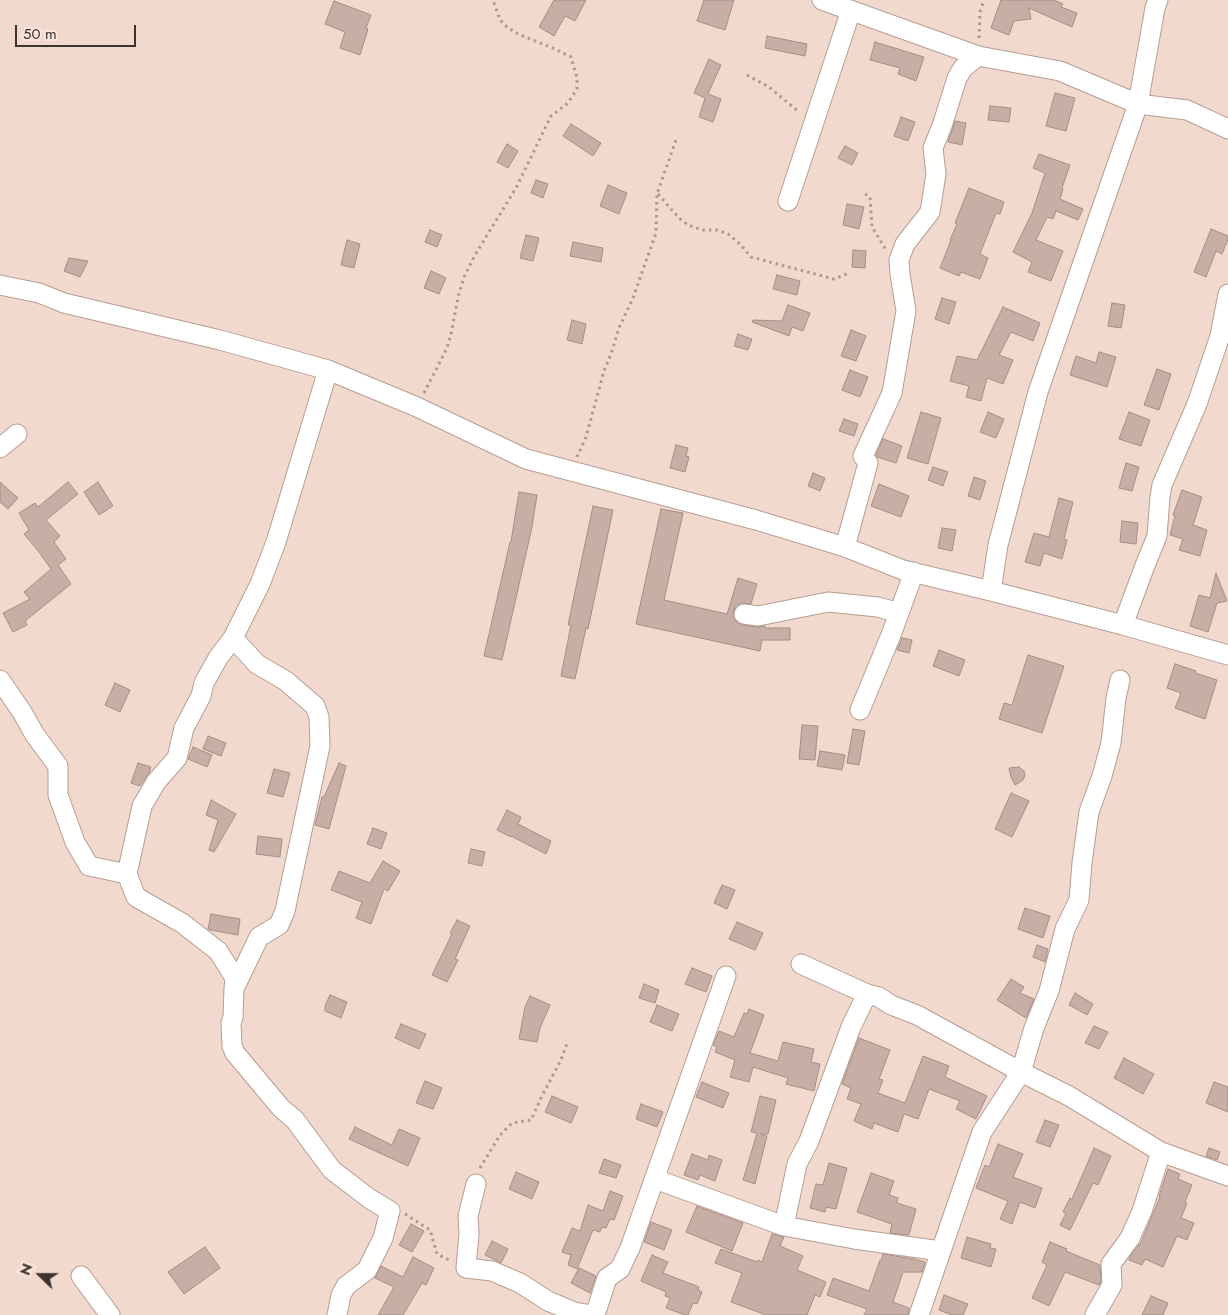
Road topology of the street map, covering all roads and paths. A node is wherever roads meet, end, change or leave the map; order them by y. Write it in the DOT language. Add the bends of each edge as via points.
graph roads {
  1 [pos="493,0"];
  2 [pos="822,0"];
  3 [pos="984,0"];
  4 [pos="1158,0"];
  5 [pos="851,10"];
  6 [pos="978,56"];
  7 [pos="747,75"];
  8 [pos="1138,104"];
  9 [pos="814,123"];
  10 [pos="1228,130"];
  11 [pos="676,140"];
  12 [pos="657,194"];
  13 [pos="865,194"];
  14 [pos="788,201"];
  15 [pos="886,250"];
  16 [pos="849,273"];
  17 [pos="0,285"];
  18 [pos="1228,294"];
  19 [pos="328,370"];
  20 [pos="417,407"];
  21 [pos="17,434"];
  22 [pos="0,448"];
  23 [pos="570,471"];
  24 [pos="845,547"];
  25 [pos="914,572"];
  26 [pos="991,590"];
  27 [pos="899,613"];
  28 [pos="744,614"];
  29 [pos="1123,625"];
  30 [pos="233,638"];
  31 [pos="1228,655"];
  32 [pos="0,680"];
  33 [pos="1120,680"];
  34 [pos="860,710"];
  35 [pos="126,874"];
  36 [pos="802,964"];
  37 [pos="726,976"];
  38 [pos="234,989"];
  39 [pos="867,994"];
  40 [pos="568,1041"];
  41 [pos="1021,1072"];
  42 [pos="1161,1152"];
  43 [pos="1228,1176"];
  44 [pos="655,1179"];
  45 [pos="476,1184"];
  46 [pos="390,1211"];
  47 [pos="784,1226"];
  48 [pos="941,1251"];
  49 [pos="466,1268"];
  50 [pos="81,1276"];
  51 [pos="110,1315"];
  52 [pos="337,1315"];
  53 [pos="594,1315"];
  54 [pos="919,1315"];
  55 [pos="1094,1315"];
  1 -- 20 [label="path" via="500,20 507,27 571,57 577,89 568,103 551,116 516,188 474,255 459,292 447,348"];
  2 -- 5 [label="street"];
  3 -- 6 [label="path" via="980,12"];
  4 -- 8 [label="street"];
  5 -- 6 [label="street"];
  5 -- 9 [label="street"];
  6 -- 8 [label="street" via="1060,71"];
  6 -- 24 [label="street" via="963,68 957,78 933,148 936,174 930,212 905,244 899,260 906,311 894,384 863,456 868,462"];
  7 -- 9 [label="path" via="769,87"];
  8 -- 10 [label="street" via="1187,110"];
  8 -- 26 [label="street" via="1038,392 998,545"];
  9 -- 14 [label="street"];
  11 -- 12 [label="path"];
  12 -- 16 [label="path" via="678,218 702,230 728,234 751,256 834,278"];
  12 -- 23 [label="path" via="656,233 604,371 586,437"];
  13 -- 15 [label="path" via="870,197 872,226"];
  17 -- 19 [label="street"];
  18 -- 29 [label="street" via="1220,336 1197,404 1162,485 1157,536"];
  19 -- 20 [label="street"];
  19 -- 30 [label="street" via="276,542 260,584"];
  20 -- 23 [label="street" via="526,459"];
  21 -- 22 [label="street"];
  23 -- 24 [label="street"];
  24 -- 25 [label="street"];
  25 -- 26 [label="street"];
  25 -- 27 [label="street"];
  26 -- 29 [label="street"];
  27 -- 28 [label="street" via="878,607 828,602 758,616"];
  27 -- 34 [label="street"];
  29 -- 31 [label="street"];
  30 -- 35 [label="street" via="204,683 201,696 184,728 177,758 156,782 142,806"];
  30 -- 38 [label="street" via="257,664 286,681 315,706 320,717 320,746 285,911 279,925 259,937"];
  32 -- 35 [label="street" via="58,766 58,795 75,842 89,866"];
  33 -- 41 [label="street" via="1111,743 1089,812 1079,900 1065,930 1050,991 1034,1028"];
  35 -- 38 [label="street" via="136,897 182,923 218,950 235,978"];
  36 -- 39 [label="street"];
  37 -- 44 [label="street"];
  38 -- 46 [label="street" via="231,1023 235,1053 295,1120 332,1170"];
  39 -- 41 [label="street" via="917,1015"];
  39 -- 47 [label="street" via="851,1026 809,1141 797,1164"];
  40 -- 45 [label="path" via="531,1120 512,1124 500,1136 476,1174"];
  41 -- 42 [label="street" via="1069,1096"];
  41 -- 48 [label="street" via="982,1132"];
  42 -- 43 [label="street"];
  42 -- 55 [label="street" via="1130,1238 1111,1264 1112,1285"];
  44 -- 47 [label="street"];
  44 -- 53 [label="street" via="630,1248 620,1269 607,1278"];
  45 -- 49 [label="street" via="468,1216"];
  46 -- 49 [label="path" via="402,1212 430,1230 437,1254"];
  46 -- 52 [label="street" via="383,1238 367,1270 346,1286"];
  47 -- 48 [label="street"];
  48 -- 54 [label="street"];
  49 -- 53 [label="street" via="492,1272 574,1312"];
  50 -- 51 [label="street"];
}
